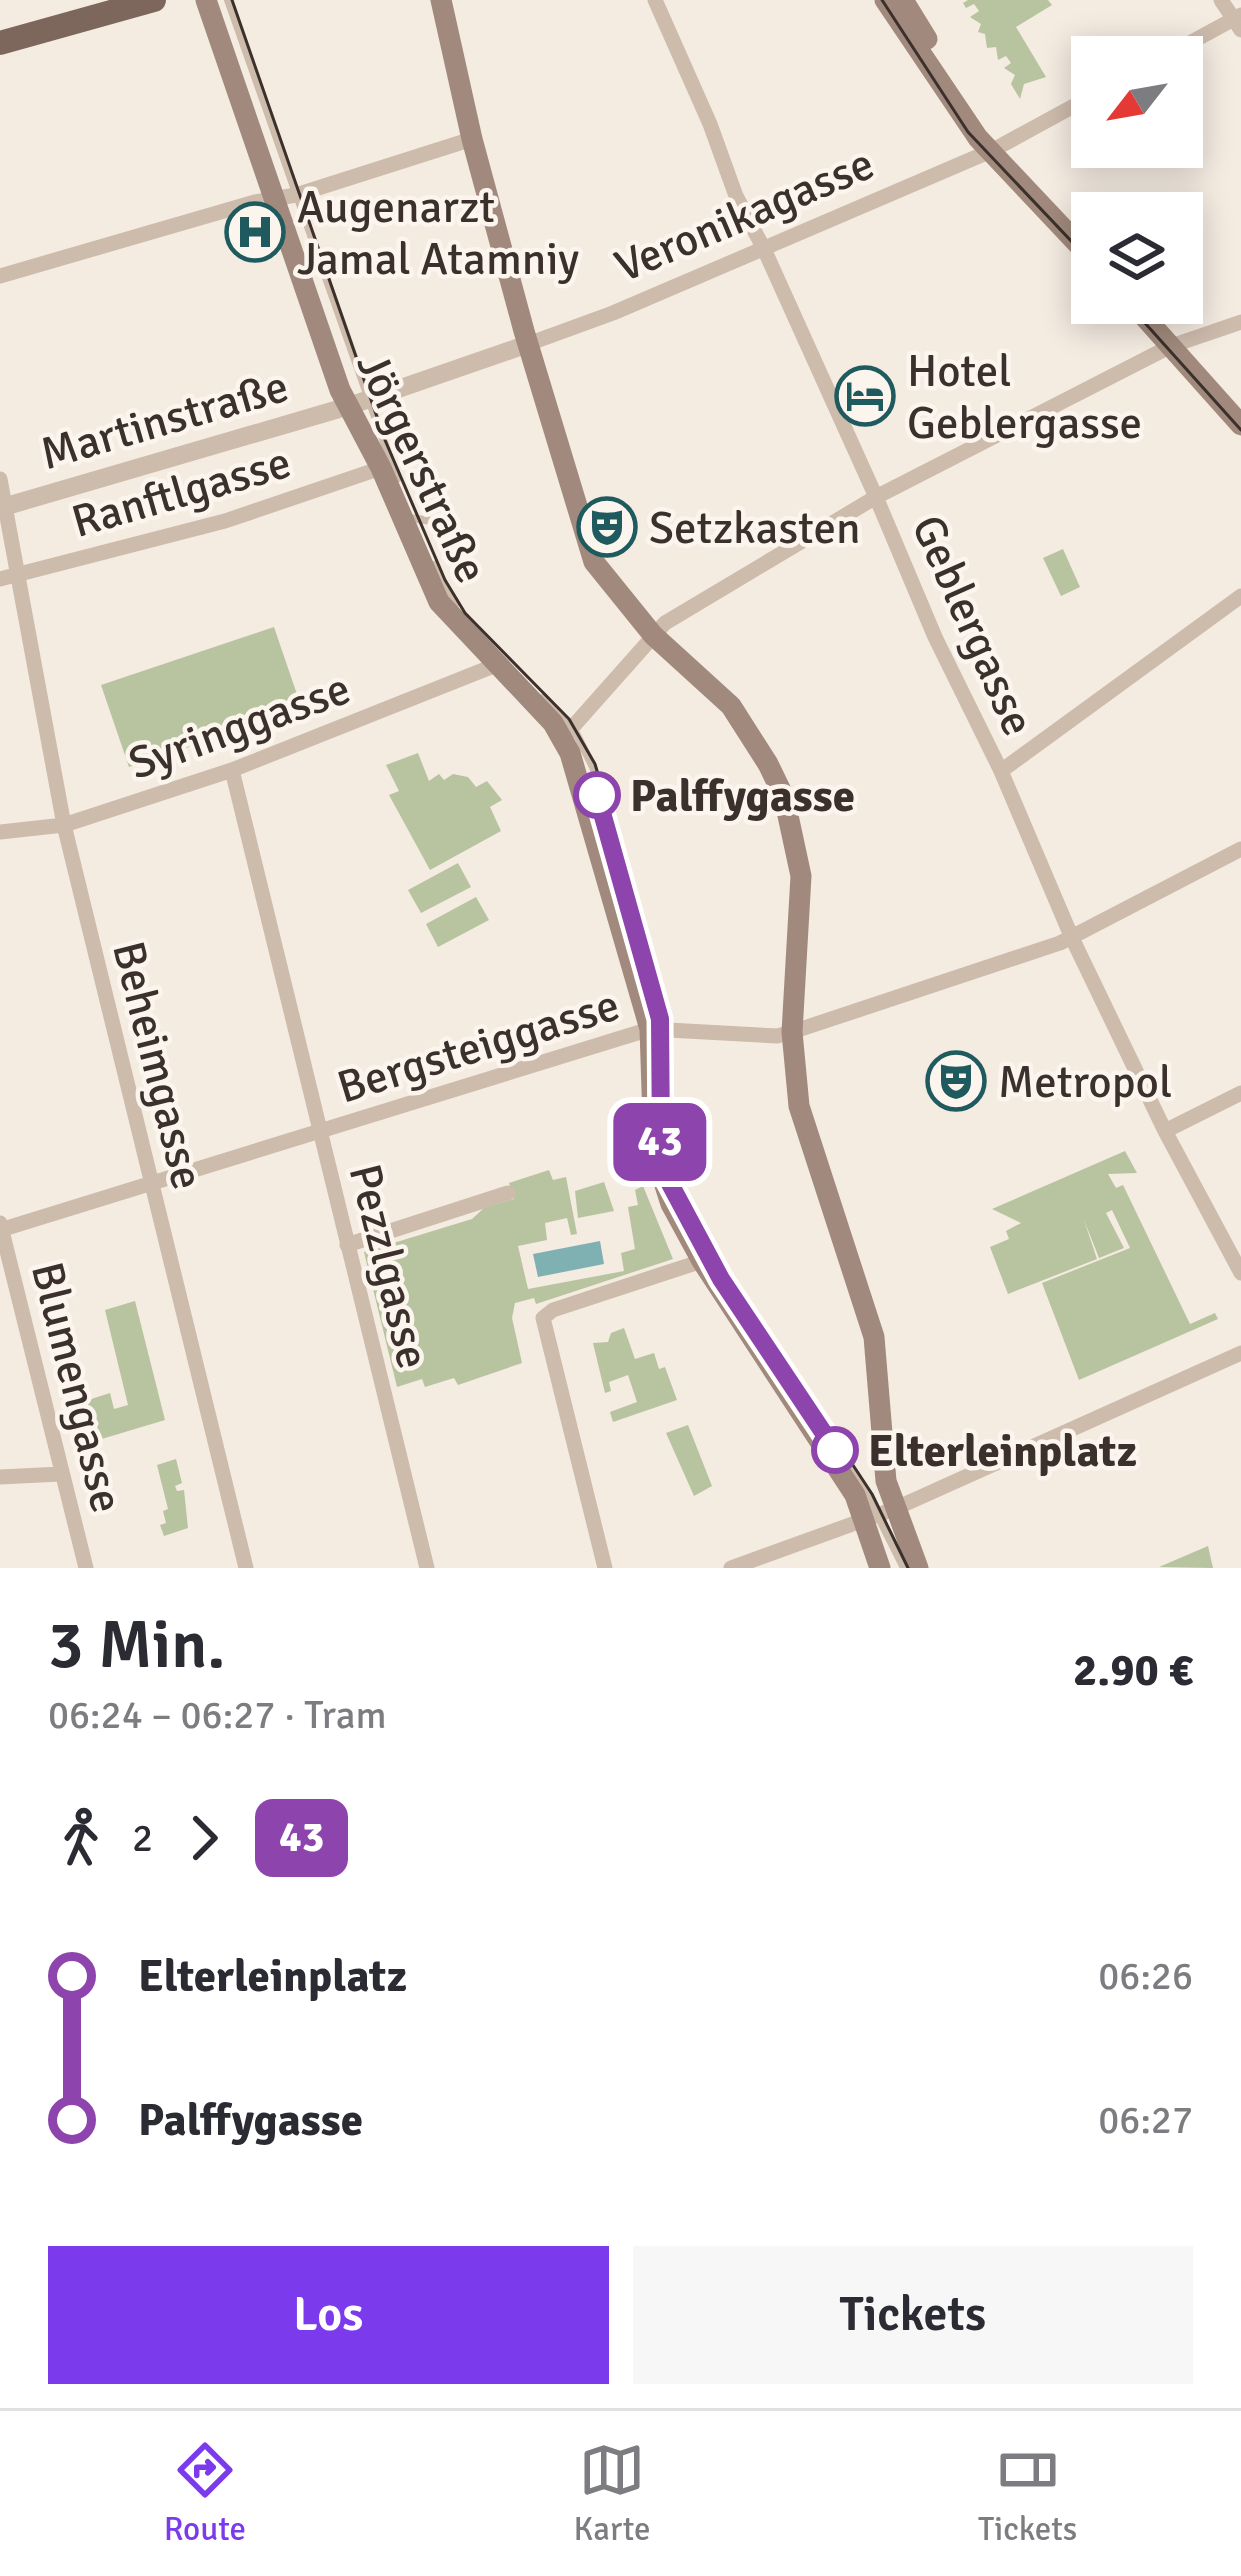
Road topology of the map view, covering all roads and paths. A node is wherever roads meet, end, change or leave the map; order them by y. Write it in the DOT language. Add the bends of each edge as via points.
graph roads {
  1 [pos="154,0"];
  2 [pos="206,0"];
  3 [pos="228,0"];
  4 [pos="441,0"];
  5 [pos="655,0"];
  6 [pos="885,0"];
  7 [pos="903,0"];
  8 [pos="1221,0"];
  9 [pos="1238,21"];
  10 [pos="1203,38"];
  11 [pos="0,43"];
  12 [pos="1071,107"];
  13 [pos="472,140"];
  14 [pos="996,148"];
  15 [pos="286,197"];
  16 [pos="1071,235"];
  17 [pos="764,249"];
  18 [pos="0,276"];
  19 [pos="1241,322"];
  20 [pos="1151,324"];
  21 [pos="528,344"];
  22 [pos="1171,346"];
  23 [pos="358,402"];
  24 [pos="1241,425"];
  25 [pos="380,468"];
  26 [pos="0,479"];
  27 [pos="876,497"];
  28 [pos="3,507"];
  29 [pos="408,518"];
  30 [pos="432,521"];
  31 [pos="19,575"];
  32 [pos="0,579"];
  33 [pos="1241,596"];
  34 [pos="653,635"];
  35 [pos="496,665"];
  36 [pos="567,734"];
  37 [pos="232,770"];
  38 [pos="1001,771"];
  39 [pos="64,825"];
  40 [pos="0,832"];
  41 [pos="1241,849"];
  42 [pos="1072,938"];
  43 [pos="657,1029"];
  44 [pos="792,1032"];
  45 [pos="1241,1093"];
  46 [pos="320,1131"];
  47 [pos="1165,1131"];
  48 [pos="150,1184"];
  49 [pos="508,1193"];
  50 [pos="1,1228"];
  51 [pos="347,1245"];
  52 [pos="702,1261"];
  53 [pos="1241,1274"];
  54 [pos="1241,1353"];
  55 [pos="61,1474"];
  56 [pos="0,1477"];
  57 [pos="878,1515"];
  58 [pos="86,1568"];
  59 [pos="246,1568"];
  60 [pos="427,1568"];
  61 [pos="605,1568"];
  62 [pos="731,1568"];
  63 [pos="880,1568"];
  64 [pos="904,1568"];
  65 [pos="918,1568"];
  1 -- 11 [label="main road"];
  2 -- 15 [label="main road, Jörgerstraße"];
  3 -- 15 [label="lane"];
  4 -- 13 [label="main road"];
  5 -- 17 [label="street, Geblergasse"];
  6 -- 14 [label="main road" via="947,97"];
  7 -- 14 [label="main road"];
  8 -- 9 [label="street"];
  9 -- 10 [label="street"];
  12 -- 14 [label="street, Veronikagasse"];
  13 -- 15 [label="street"];
  13 -- 21 [label="main road"];
  14 -- 16 [label="main road"];
  14 -- 17 [label="street, Veronikagasse"];
  15 -- 18 [label="street"];
  15 -- 23 [label="main road, Jörgerstraße" via="326,352"];
  17 -- 21 [label="street, Veronikagasse"];
  17 -- 27 [label="street, Geblergasse"];
  19 -- 22 [label="street"];
  20 -- 22 [label="main road"];
  21 -- 23 [label="street, Veronikagasse"];
  21 -- 34 [label="main road" via="572,527"];
  22 -- 24 [label="main road"];
  22 -- 27 [label="street"];
  23 -- 25 [label="main road, Jörgerstraße"];
  23 -- 28 [label="street, Martinstraße"];
  23 -- 29 [label="lane"];
  25 -- 29 [label="main road, Jörgerstraße"];
  25 -- 31 [label="street, Ranftlgasse" via="225,521"];
  26 -- 28 [label="street, Beheimgasse"];
  27 -- 34 [label="street"];
  27 -- 38 [label="street, Geblergasse"];
  28 -- 31 [label="street, Beheimgasse"];
  29 -- 30 [label="lane"];
  29 -- 35 [label="main road, Jörgerstraße" via="443,608"];
  29 -- 36 [label="lane" via="463,616"];
  31 -- 32 [label="street, Ranftlgasse"];
  31 -- 39 [label="street, Beheimgasse"];
  33 -- 38 [label="street"];
  34 -- 36 [label="street"];
  34 -- 44 [label="main road" via="730,706 784,797 800,876"];
  35 -- 36 [label="main road, Jörgerstraße"];
  35 -- 37 [label="street, Syringgasse"];
  36 -- 43 [label="main road, Jörgerstraße"];
  37 -- 39 [label="street, Syringgasse"];
  37 -- 46 [label="street, Pezzlgasse"];
  38 -- 42 [label="street, Geblergasse"];
  39 -- 40 [label="street, Syringgasse"];
  39 -- 48 [label="street, Beheimgasse"];
  41 -- 42 [label="street, Bergsteiggasse"];
  42 -- 44 [label="street, Bergsteiggasse"];
  42 -- 47 [label="street, Geblergasse"];
  43 -- 44 [label="street, Bergsteiggasse"];
  43 -- 46 [label="street, Bergsteiggasse"];
  43 -- 52 [label="main road, Jörgerstraße" via="654,1151"];
  43 -- 57 [label="lane" via="676,1191"];
  44 -- 57 [label="main road" via="803,1121 874,1337 886,1481"];
  45 -- 47 [label="street"];
  46 -- 48 [label="street, Bergsteiggasse"];
  46 -- 51 [label="street, Pezzlgasse"];
  47 -- 53 [label="street, Geblergasse"];
  48 -- 50 [label="street, Bergsteiggasse"];
  48 -- 59 [label="street, Beheimgasse"];
  49 -- 51 [label="street"];
  50 -- 55 [label="street, Blumengasse"];
  51 -- 60 [label="street, Pezzlgasse"];
  52 -- 57 [label="main road, Jörgerstraße" via="855,1495"];
  52 -- 61 [label="street" via="543,1318"];
  54 -- 57 [label="street"];
  55 -- 56 [label="street"];
  55 -- 58 [label="street, Blumengasse"];
  57 -- 62 [label="street"];
  57 -- 63 [label="main road"];
  57 -- 64 [label="lane"];
  57 -- 65 [label="main road"];
}
